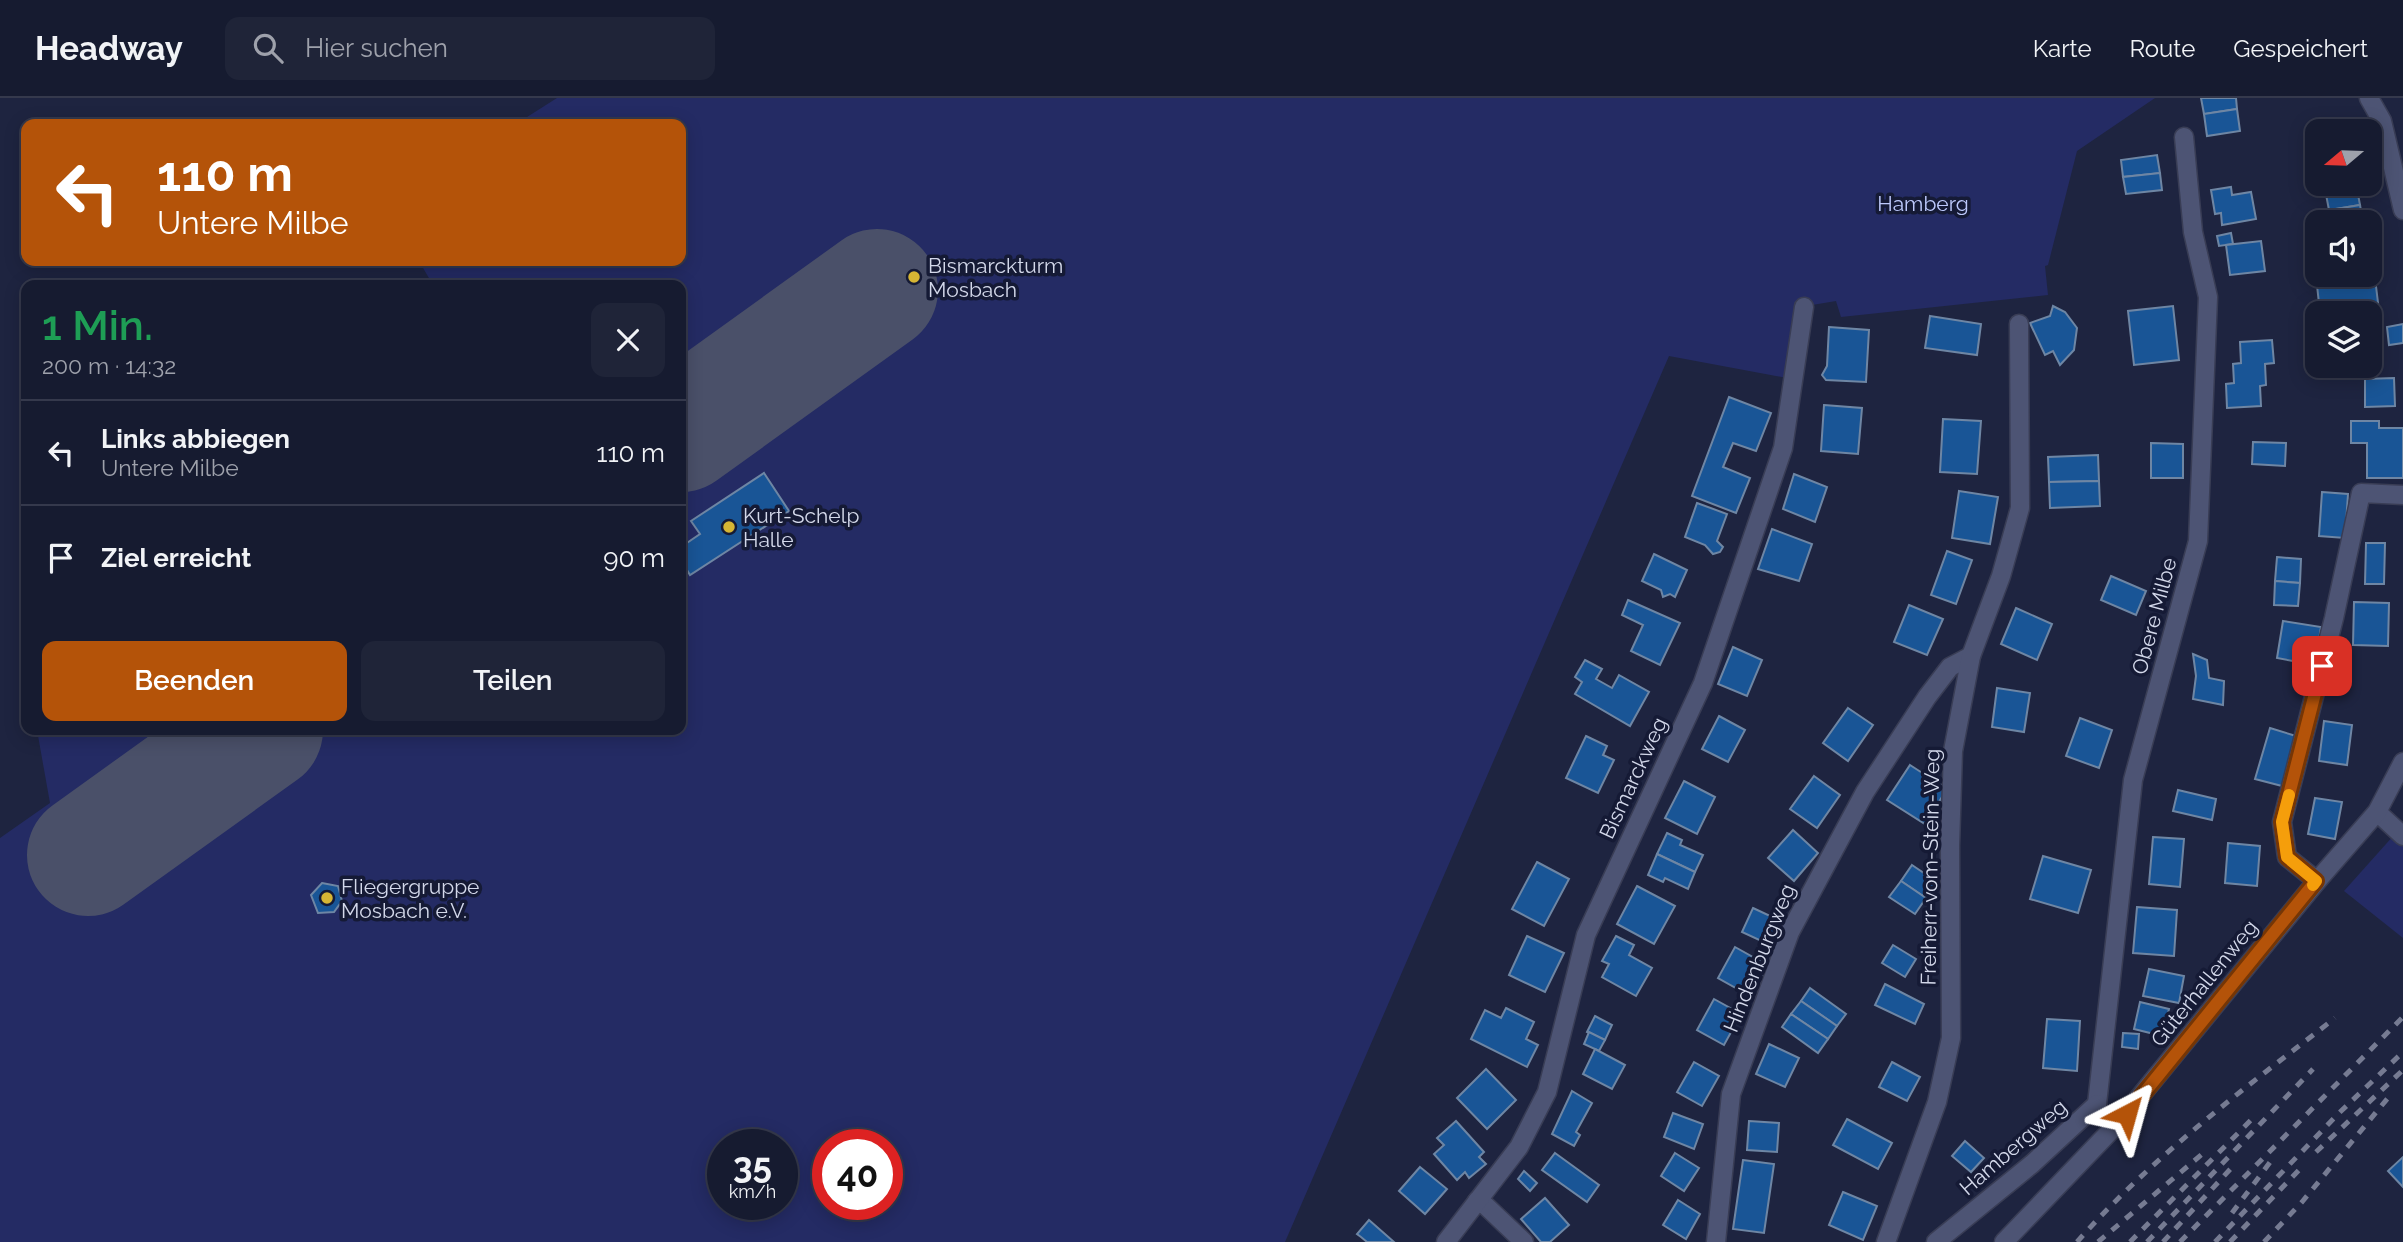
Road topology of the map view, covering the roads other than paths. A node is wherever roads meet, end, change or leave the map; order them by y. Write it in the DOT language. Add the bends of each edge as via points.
graph roads {
  1 [pos="2369,98"];
  2 [pos="2184,137"];
  3 [pos="2403,210"];
  4 [pos="1804,307"];
  5 [pos="2019,324"];
  6 [pos="2403,495"];
  7 [pos="1970,656"];
  8 [pos="2403,762"];
  9 [pos="2377,812"];
  10 [pos="2403,836"];
  11 [pos="2316,881"];
  12 [pos="2097,1104"];
  13 [pos="2119,1122"];
  14 [pos="1477,1202"];
  15 [pos="1446,1242"];
  16 [pos="1524,1242"];
  17 [pos="1716,1242"];
  18 [pos="1886,1242"];
  19 [pos="1936,1242"];
  20 [pos="2004,1242"];
  1 -- 3 [label="street" via="2382,121"];
  2 -- 12 [label="street, Obere Milbe" via="2193,232 2208,297 2198,541 2133,780"];
  4 -- 14 [label="street, Bismarckweg" via="1783,448 1703,682 1586,935 1546,1093 1519,1147"];
  5 -- 7 [label="street, Freiherr-vom-Stein-Weg" via="2020,508 2001,576"];
  6 -- 11 [label="street" via="2361,493 2282,822 2287,857"];
  7 -- 17 [label="street, Hindenburgweg" via="1950,667 1913,718 1865,792 1790,932 1731,1094"];
  7 -- 18 [label="street, Freiherr-vom-Stein-Weg" via="1953,751 1951,1038 1937,1102"];
  8 -- 9 [label="street, Güterhallenweg"];
  9 -- 10 [label="street"];
  9 -- 11 [label="street, Güterhallenweg"];
  11 -- 13 [label="street, Güterhallenweg"];
  12 -- 13 [label="street, Hambergweg"];
  12 -- 19 [label="street, Hambergweg"];
  13 -- 20 [label="street, Güterhallenweg"];
  14 -- 15 [label="street, Bismarckweg"];
  14 -- 16 [label="street"];
}
